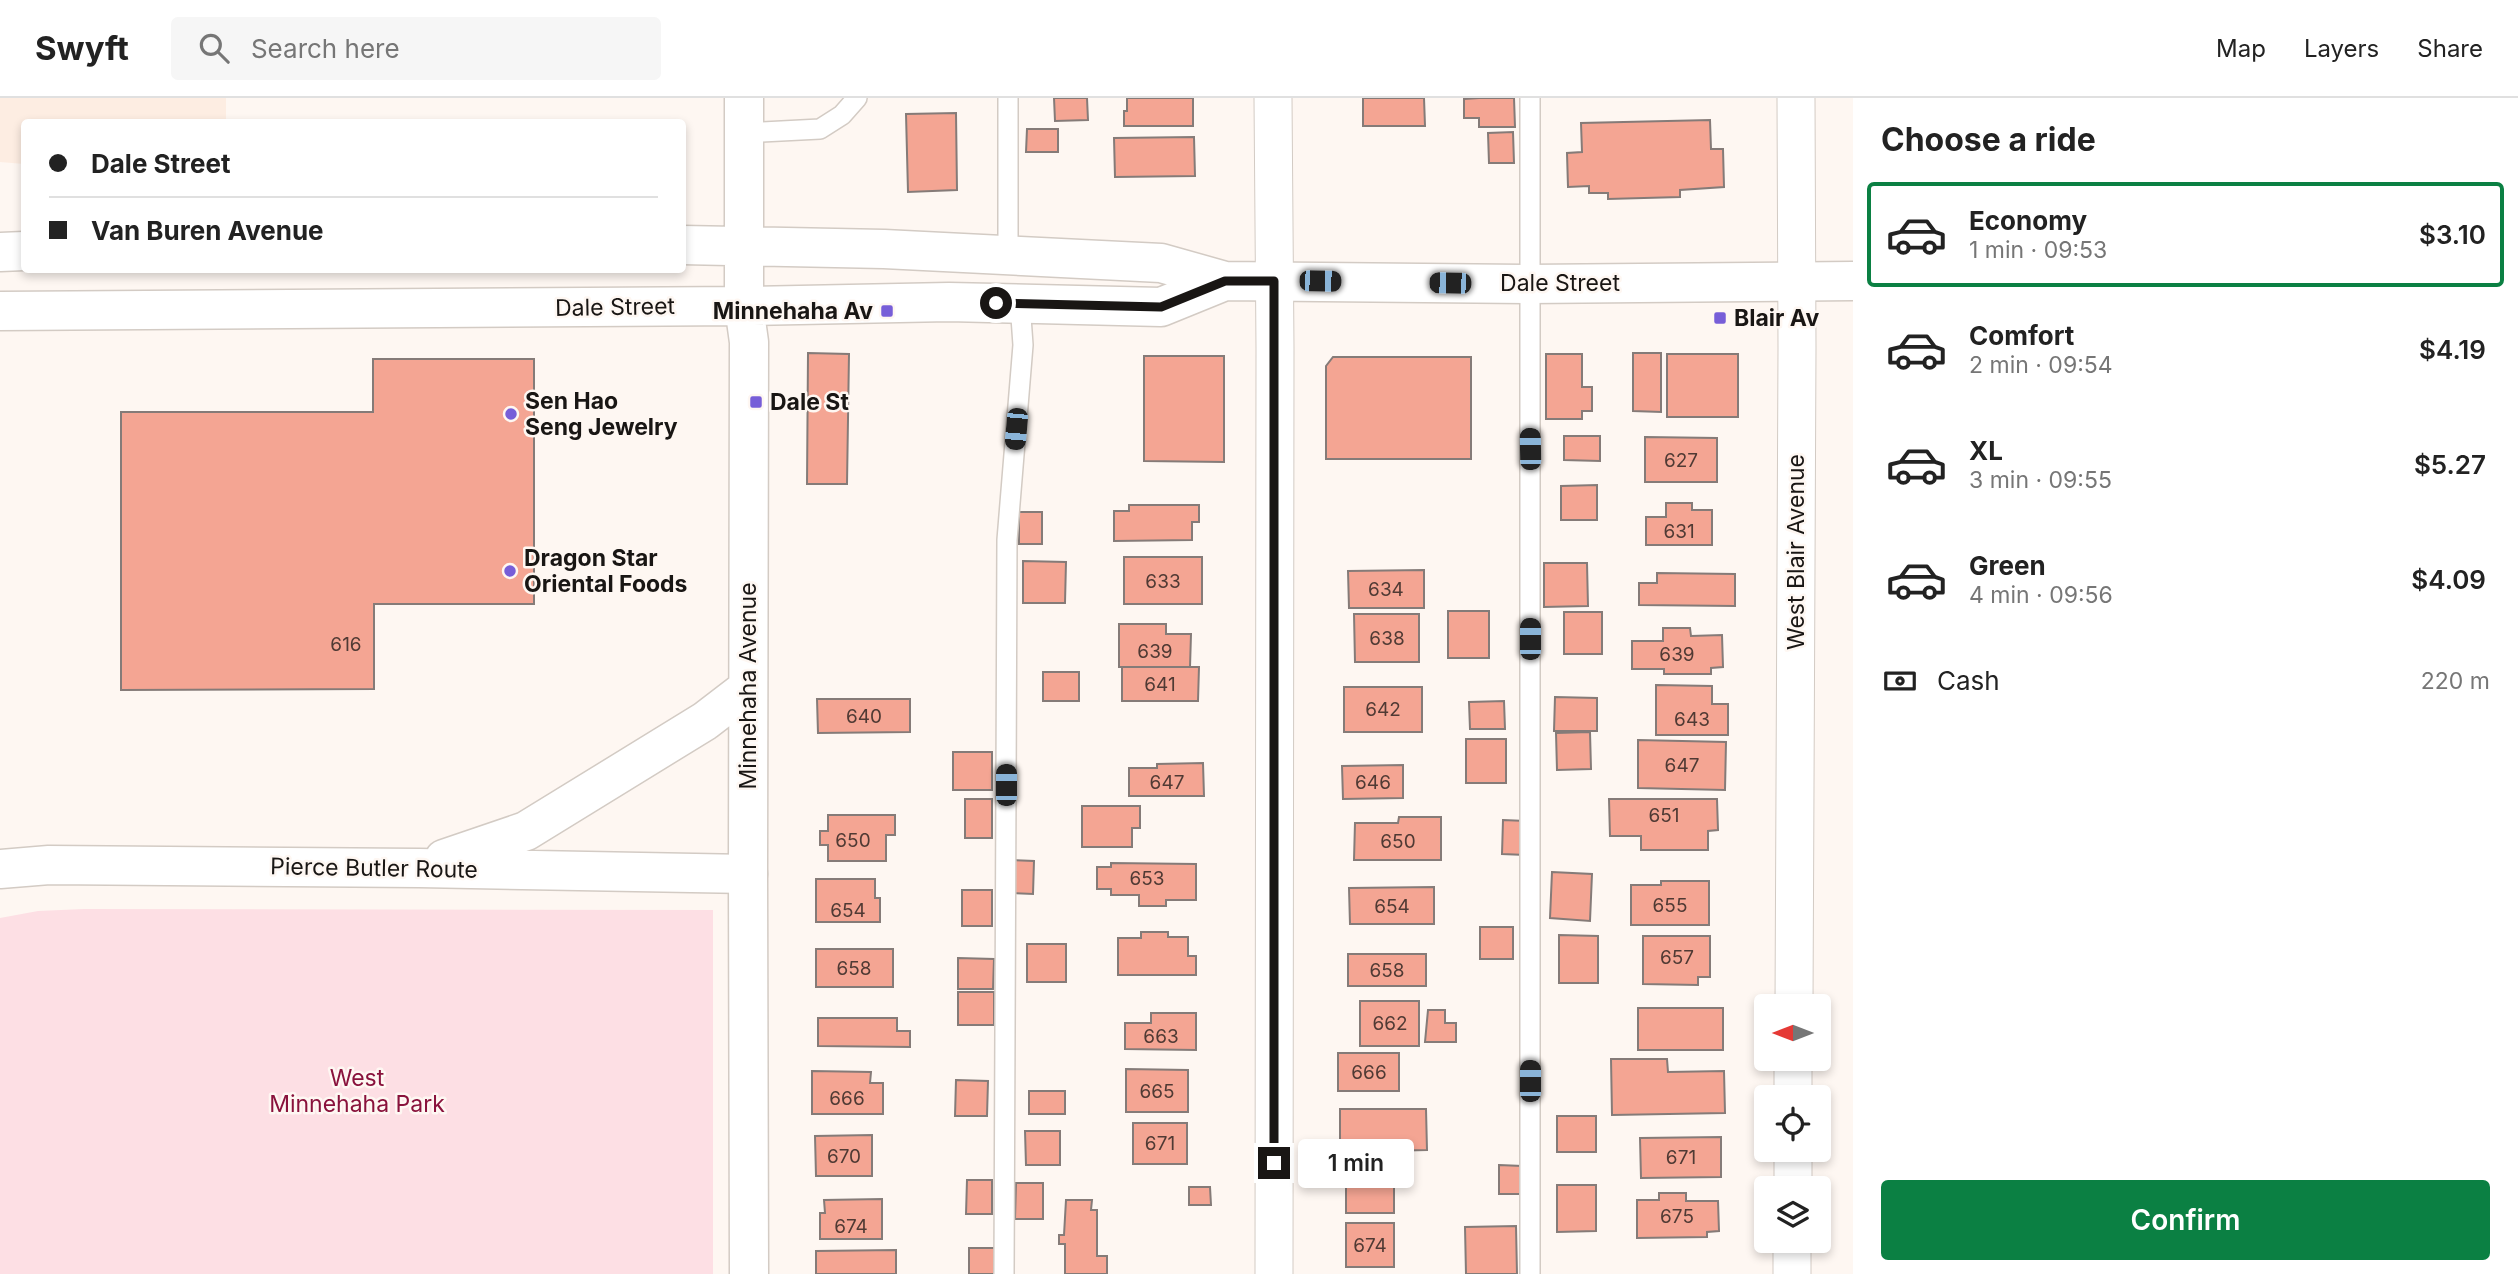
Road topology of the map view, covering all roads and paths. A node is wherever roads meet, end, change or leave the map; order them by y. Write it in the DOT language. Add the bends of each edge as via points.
graph roads {
  1 [pos="857,98"];
  2 [pos="1008,98"];
  3 [pos="1273,98"];
  4 [pos="1530,98"];
  5 [pos="1796,98"];
  6 [pos="744,116"];
  7 [pos="686,245"];
  8 [pos="744,245"];
  9 [pos="21,251"];
  10 [pos="0,252"];
  11 [pos="1008,256"];
  12 [pos="1225,281"];
  13 [pos="1274,281"];
  14 [pos="1797,281"];
  15 [pos="1853,281"];
  16 [pos="1528,284"];
  17 [pos="1020,303"];
  18 [pos="744,306"];
  19 [pos="0,312"];
  20 [pos="748,688"];
  21 [pos="419,867"];
  22 [pos="0,869"];
  23 [pos="748,874"];
  24 [pos="1794,994"];
  25 [pos="1792,1253"];
  26 [pos="749,1274"];
  27 [pos="1004,1274"];
  28 [pos="1274,1274"];
  29 [pos="1530,1274"];
  30 [pos="1792,1274"];
  1 -- 6 [label="lane" via="820,129"];
  2 -- 11 [label="lane"];
  3 -- 13 [label="street"];
  4 -- 16 [label="lane"];
  5 -- 14 [label="street, West Blair Avenue"];
  6 -- 8 [label="main road, Minnehaha Avenue"];
  7 -- 8 [label="main road, Dale Street"];
  8 -- 11 [label="main road, Dale Street"];
  8 -- 18 [label="main road, Minnehaha Avenue"];
  9 -- 10 [label="main road"];
  11 -- 12 [label="main road, Dale Street" via="1161,263"];
  12 -- 13 [label="main road, Dale Street"];
  12 -- 17 [label="main road, Dale Street" via="1161,307"];
  13 -- 16 [label="main road, Dale Street"];
  13 -- 28 [label="street"];
  14 -- 15 [label="main road, Dale Street"];
  14 -- 16 [label="main road, Dale Street"];
  14 -- 24 [label="street, West Blair Avenue"];
  16 -- 29 [label="lane"];
  17 -- 18 [label="main road, Dale Street"];
  17 -- 27 [label="lane" via="1023,345 1007,540"];
  18 -- 19 [label="main road, Dale Street"];
  18 -- 20 [label="main road, Minnehaha Avenue" via="749,342"];
  20 -- 21 [label="main road" via="705,721 526,831"];
  20 -- 23 [label="main road, Minnehaha Avenue"];
  21 -- 22 [label="main road, Pierce Butler Route"];
  21 -- 23 [label="main road, Pierce Butler Route"];
  23 -- 26 [label="main road, Minnehaha Avenue"];
  25 -- 30 [label="street"];
}
